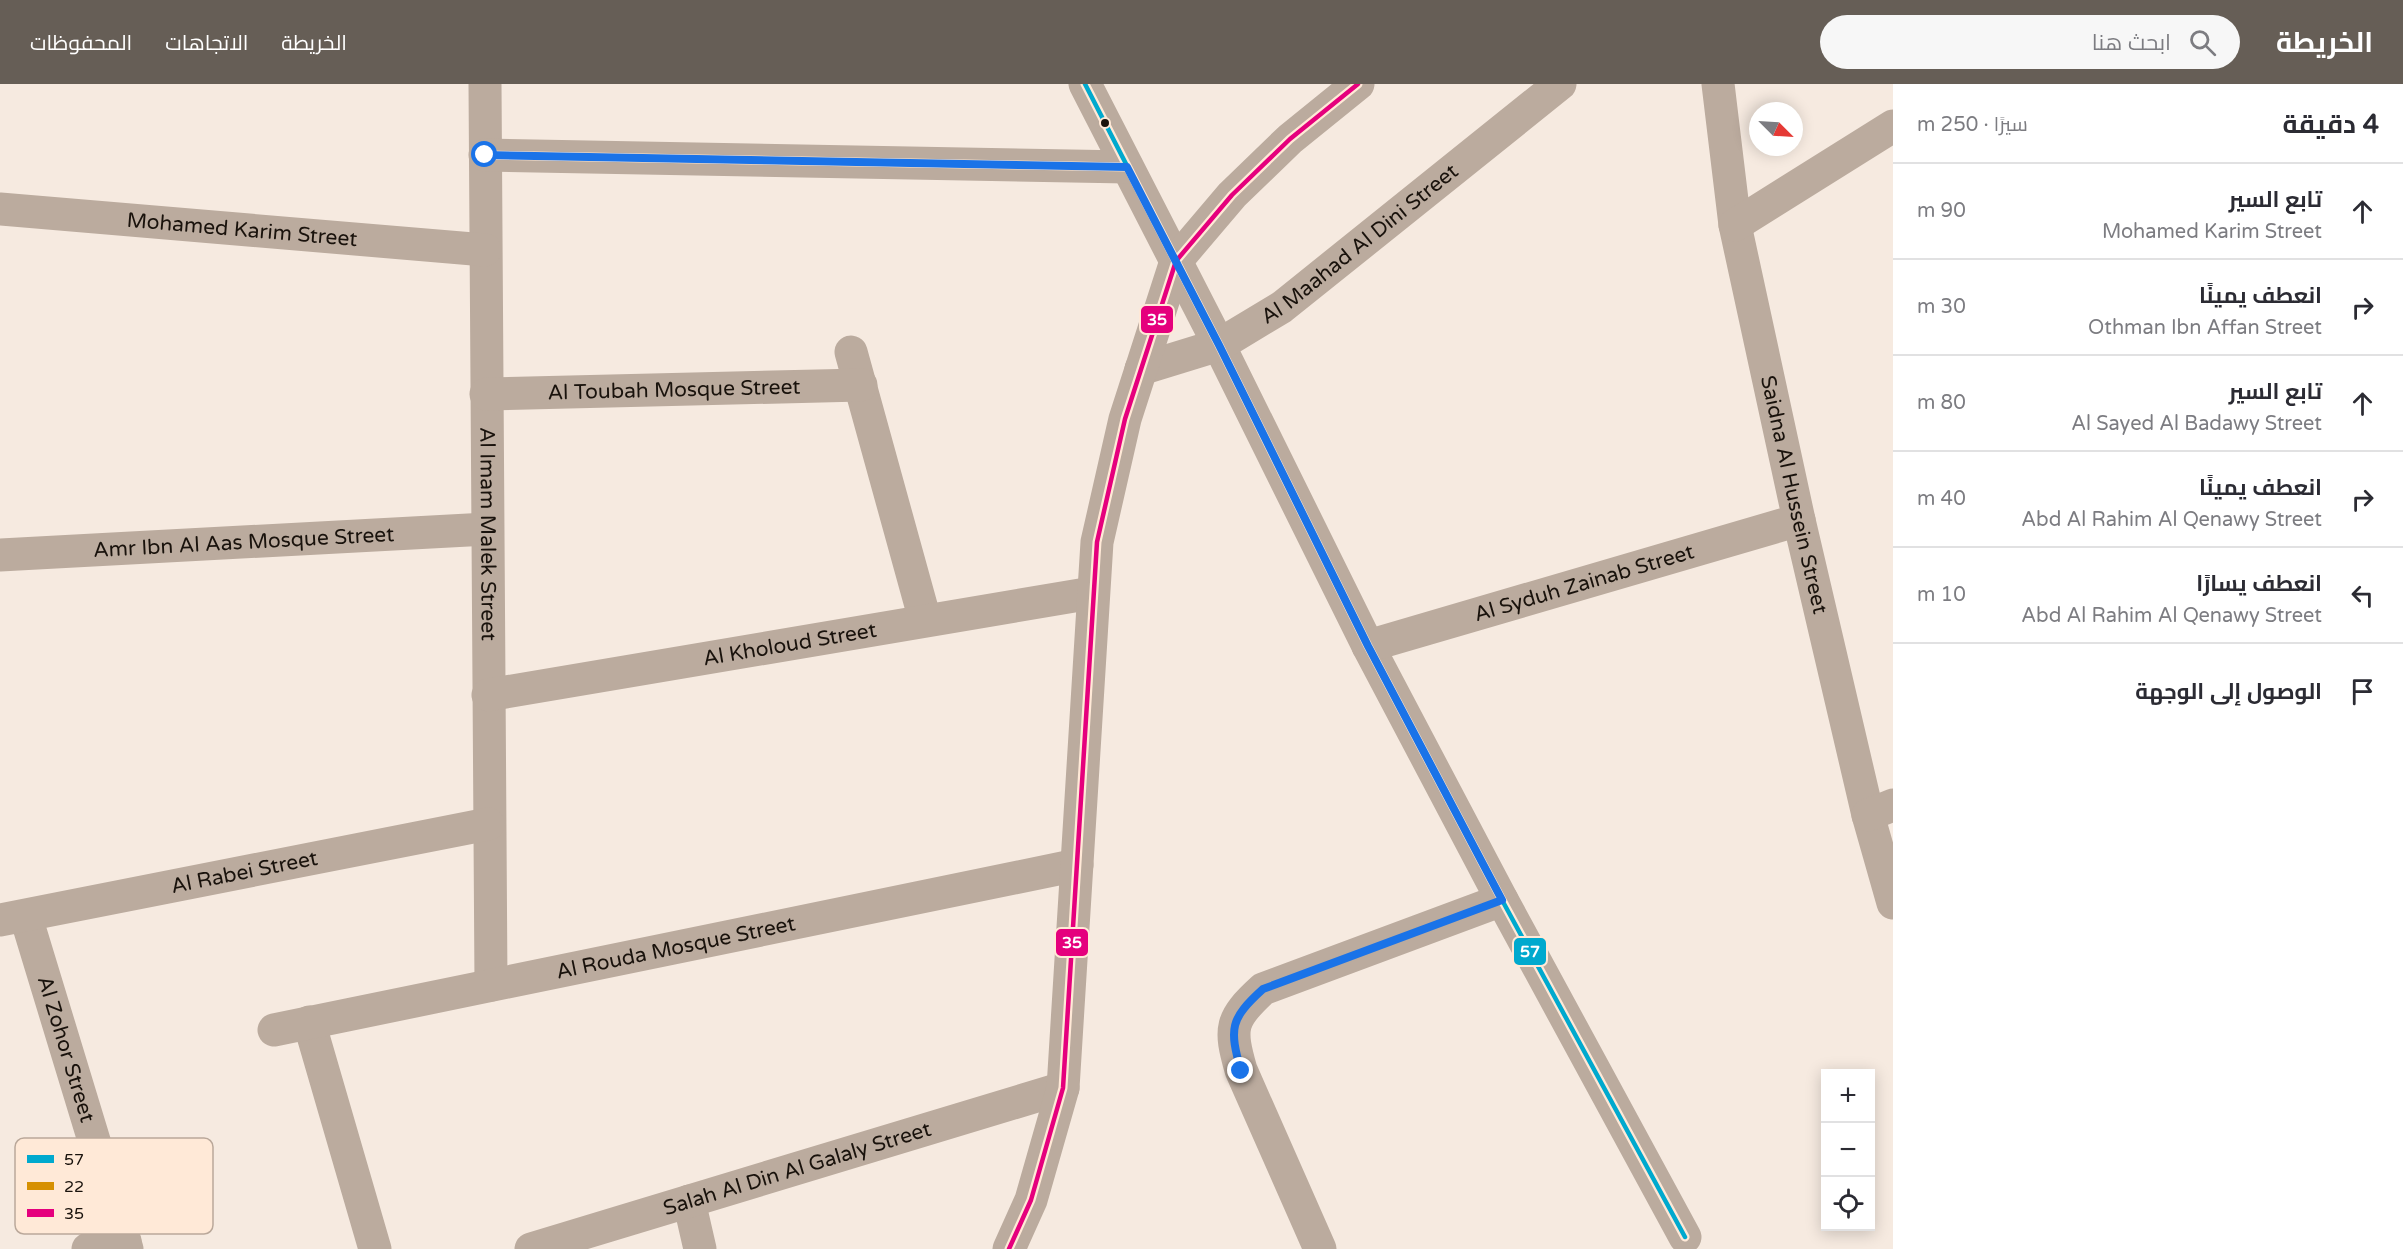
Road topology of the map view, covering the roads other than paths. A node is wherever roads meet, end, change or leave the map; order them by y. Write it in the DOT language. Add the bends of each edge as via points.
graph roads {
  1 [pos="485,84"];
  2 [pos="1085,84"];
  3 [pos="1358,84"];
  4 [pos="1560,84"];
  5 [pos="1718,84"];
  6 [pos="1893,126"];
  7 [pos="485,155"];
  8 [pos="1127,167"];
  9 [pos="0,209"];
  10 [pos="1736,225"];
  11 [pos="485,250"];
  12 [pos="1176,261"];
  13 [pos="1219,345"];
  14 [pos="851,352"];
  15 [pos="1141,369"];
  16 [pos="861,386"];
  17 [pos="486,394"];
  18 [pos="1799,520"];
  19 [pos="487,529"];
  20 [pos="0,555"];
  21 [pos="1092,593"];
  22 [pos="925,620"];
  23 [pos="1368,646"];
  24 [pos="488,695"];
  25 [pos="1880,810"];
  26 [pos="489,824"];
  27 [pos="1077,865"];
  28 [pos="1502,900"];
  29 [pos="1893,903"];
  30 [pos="13,919"];
  31 [pos="491,986"];
  32 [pos="309,1022"];
  33 [pos="274,1030"];
  34 [pos="1063,1088"];
  35 [pos="89,1138"];
  36 [pos="689,1201"];
  37 [pos="1685,1237"];
  38 [pos="126,1245"];
  39 [pos="88,1249"];
  40 [pos="375,1249"];
  41 [pos="531,1249"];
  42 [pos="700,1249"];
  43 [pos="1009,1249"];
  44 [pos="1320,1249"];
  1 -- 7 [label="street, Al Imam Malek Street"];
  2 -- 8 [label="street"];
  3 -- 12 [label="street" via="1232,195"];
  4 -- 13 [label="street, Al Maahad Al Dini Street" via="1282,307"];
  5 -- 10 [label="street, Saidna Al Hussein Street"];
  6 -- 10 [label="street"];
  7 -- 8 [label="street"];
  7 -- 11 [label="street, Al Imam Malek Street"];
  8 -- 12 [label="street"];
  9 -- 11 [label="street, Mohamed Karim Street"];
  10 -- 18 [label="street, Saidna Al Hussein Street"];
  11 -- 17 [label="street, Al Imam Malek Street"];
  12 -- 13 [label="street"];
  12 -- 15 [label="street"];
  13 -- 15 [label="street, Al Maahad Al Dini Street"];
  13 -- 23 [label="street"];
  14 -- 16 [label="street"];
  15 -- 21 [label="street" via="1108,482 1096,542"];
  16 -- 17 [label="street, Al Toubah Mosque Street"];
  16 -- 22 [label="street"];
  17 -- 19 [label="street, Al Imam Malek Street"];
  18 -- 23 [label="street, Al Syduh Zainab Street"];
  18 -- 25 [label="street, Saidna Al Hussein Street"];
  19 -- 20 [label="street, Amr Ibn Al Aas Mosque Street"];
  19 -- 24 [label="street, Al Imam Malek Street"];
  21 -- 22 [label="street, Al Kholoud Street"];
  21 -- 27 [label="street"];
  22 -- 24 [label="street, Al Kholoud Street"];
  23 -- 28 [label="street"];
  24 -- 26 [label="street, Al Imam Malek Street"];
  25 -- 29 [label="street, Saidna Al Hussein Street"];
  26 -- 30 [label="street, Al Rabei Street"];
  26 -- 31 [label="street, Al Imam Malek Street"];
  27 -- 31 [label="street, Al Rouda Mosque Street"];
  27 -- 34 [label="street"];
  28 -- 37 [label="street"];
  28 -- 44 [label="street" via="1263,989 1240,1010 1232,1040 1241,1071"];
  30 -- 35 [label="street, Al Zohor Street"];
  31 -- 32 [label="street, Al Rouda Mosque Street"];
  32 -- 33 [label="street, Al Rouda Mosque Street"];
  32 -- 40 [label="street"];
  34 -- 36 [label="street, Salah Al Din Al Galaly Street"];
  34 -- 43 [label="street" via="1031,1200"];
  36 -- 41 [label="street, Salah Al Din Al Galaly Street"];
  36 -- 42 [label="street"];
  38 -- 39 [label="street"];
}
